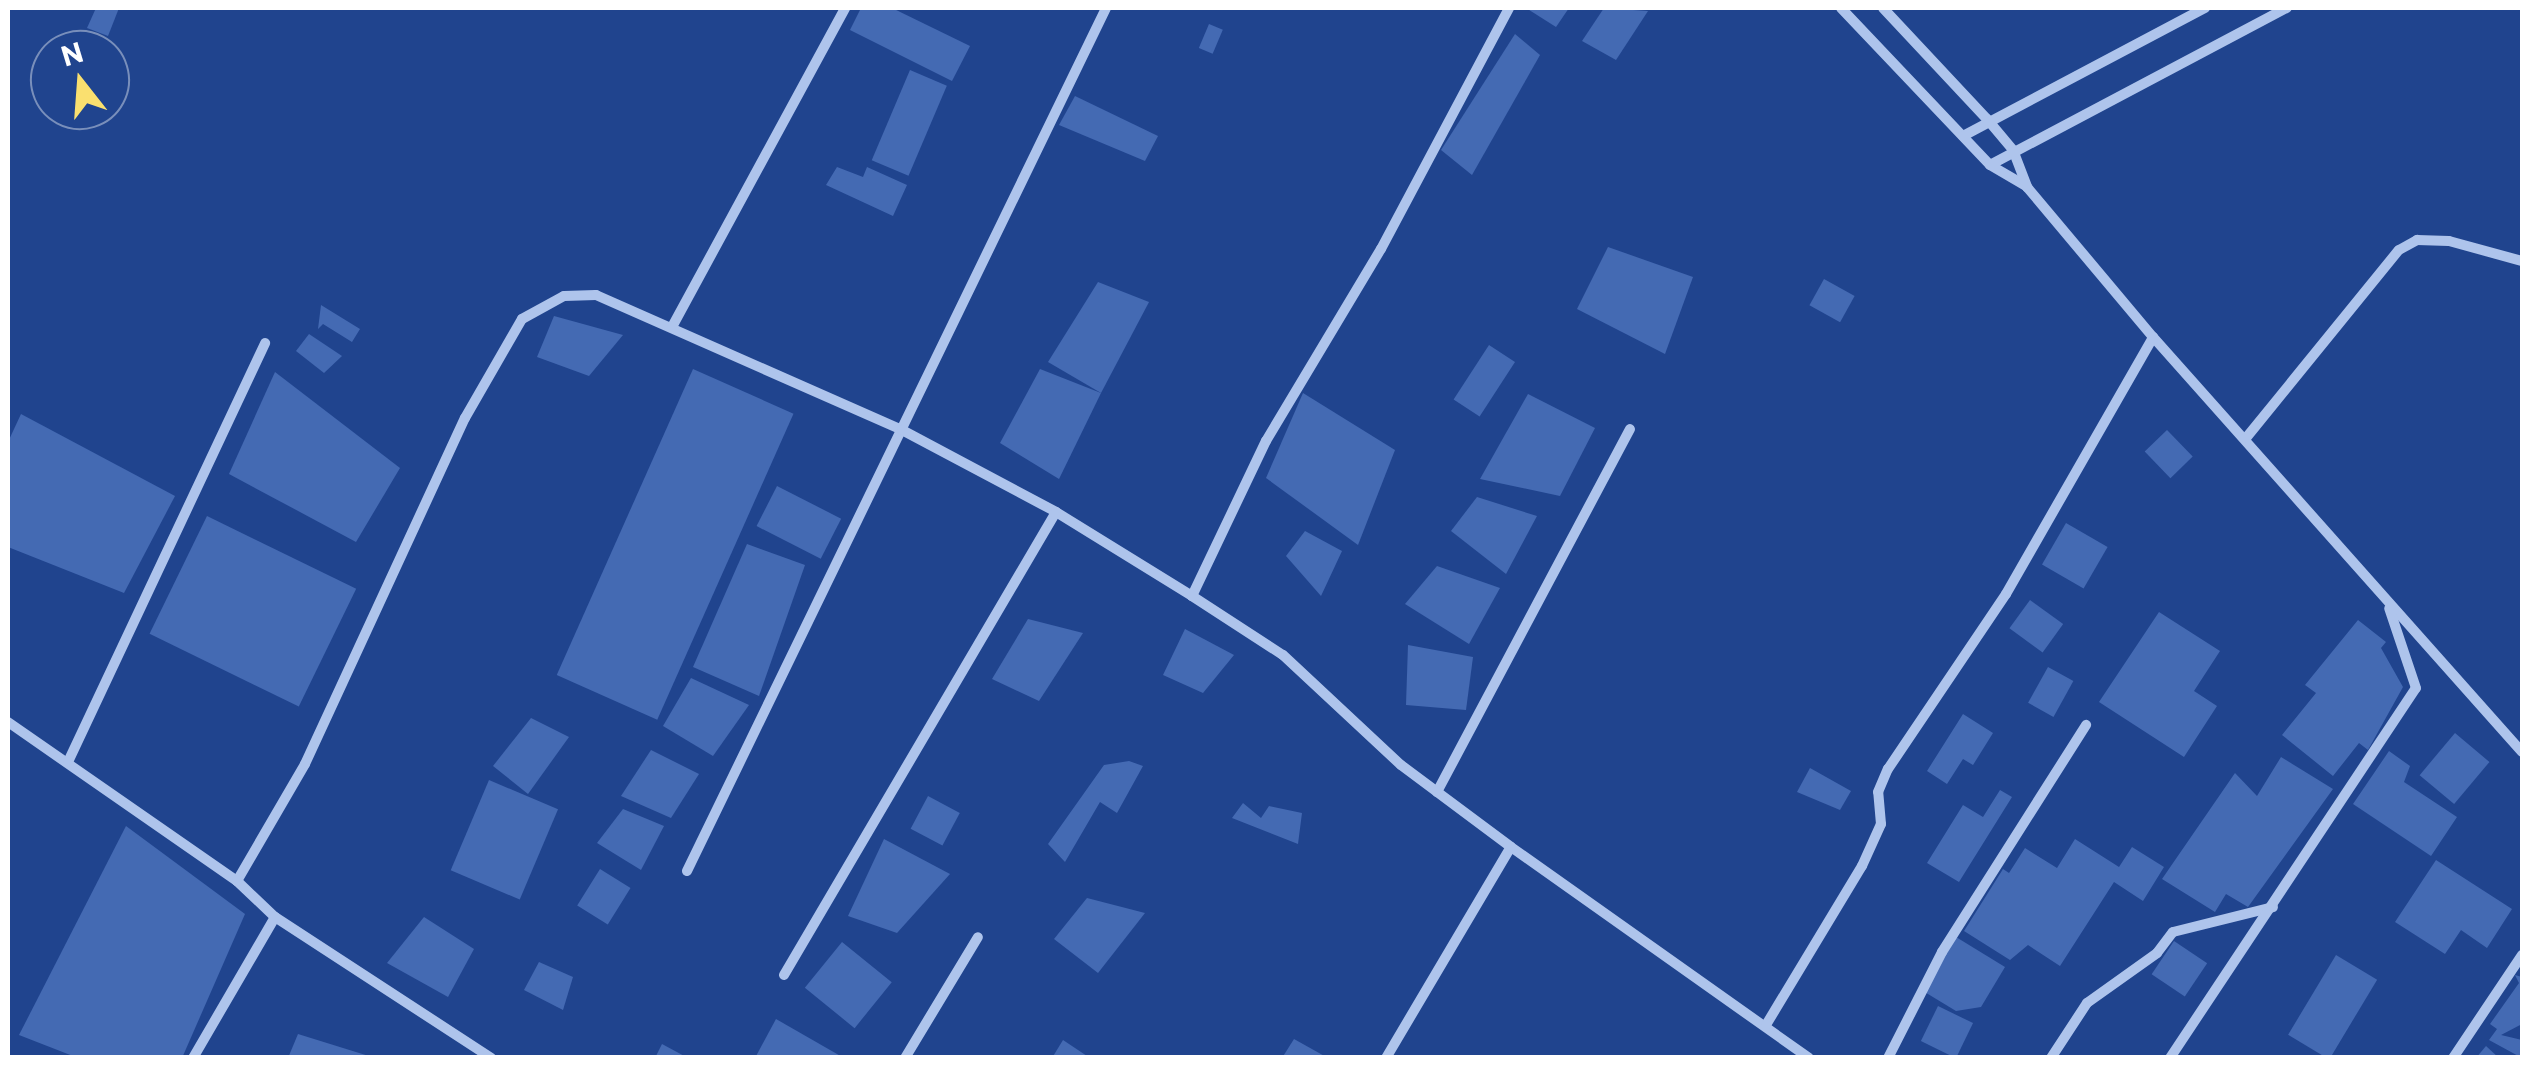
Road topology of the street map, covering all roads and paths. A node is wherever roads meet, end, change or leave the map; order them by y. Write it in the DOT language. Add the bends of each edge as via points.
graph roads {
  1 [pos="845,8"];
  2 [pos="1106,8"];
  3 [pos="1509,8"];
  4 [pos="1841,8"];
  5 [pos="1882,8"];
  6 [pos="2205,8"];
  7 [pos="2287,8"];
  8 [pos="1987,119"];
  9 [pos="1962,136"];
  10 [pos="2012,150"];
  11 [pos="1990,164"];
  12 [pos="2027,186"];
  13 [pos="2522,261"];
  14 [pos="672,327"];
  15 [pos="2153,336"];
  16 [pos="265,343"];
  17 [pos="1630,429"];
  18 [pos="902,430"];
  19 [pos="2246,438"];
  20 [pos="1056,512"];
  21 [pos="1192,596"];
  22 [pos="2387,603"];
  23 [pos="8,722"];
  24 [pos="2086,725"];
  25 [pos="2522,752"];
  26 [pos="68,762"];
  27 [pos="1437,792"];
  28 [pos="1511,847"];
  29 [pos="688,871"];
  30 [pos="237,881"];
  31 [pos="2273,906"];
  32 [pos="275,917"];
  33 [pos="978,937"];
  34 [pos="2522,954"];
  35 [pos="784,975"];
  36 [pos="1766,1025"];
  37 [pos="193,1058"];
  38 [pos="491,1058"];
  39 [pos="904,1058"];
  40 [pos="1386,1058"];
  41 [pos="1808,1058"];
  42 [pos="1888,1058"];
  43 [pos="2051,1058"];
  44 [pos="2170,1058"];
  45 [pos="2453,1058"];
  1 -- 14 [label="street"];
  2 -- 18 [label="street"];
  3 -- 21 [label="street" via="1381,250 1266,441"];
  4 -- 9 [label="street"];
  5 -- 8 [label="street"];
  6 -- 8 [label="street"];
  7 -- 10 [label="street"];
  8 -- 9 [label="street"];
  8 -- 10 [label="street"];
  9 -- 11 [label="street"];
  10 -- 11 [label="street"];
  10 -- 12 [label="street"];
  11 -- 12 [label="street"];
  12 -- 15 [label="street"];
  13 -- 19 [label="street" via="2449,241 2417,240 2400,250"];
  14 -- 18 [label="street"];
  14 -- 30 [label="street" via="596,295 564,296 522,319 465,418 304,764"];
  15 -- 19 [label="street"];
  15 -- 36 [label="street" via="2006,594 1888,770 1878,792 1880,824 1862,866"];
  16 -- 26 [label="street"];
  17 -- 27 [label="street"];
  18 -- 20 [label="street"];
  18 -- 29 [label="street"];
  19 -- 22 [label="street"];
  20 -- 21 [label="street"];
  20 -- 35 [label="street"];
  21 -- 27 [label="street" via="1283,655"];
  22 -- 25 [label="street"];
  22 -- 31 [label="street" via="2416,688 2352,774"];
  23 -- 26 [label="street"];
  24 -- 42 [label="street" via="1942,952"];
  26 -- 30 [label="street"];
  27 -- 28 [label="street"];
  28 -- 36 [label="street"];
  28 -- 40 [label="street"];
  30 -- 32 [label="street"];
  31 -- 43 [label="street" via="2173,932 2157,953 2086,1003"];
  31 -- 44 [label="street"];
  32 -- 37 [label="street"];
  32 -- 38 [label="street"];
  33 -- 39 [label="street"];
  34 -- 45 [label="street"];
  36 -- 41 [label="street"];
}
